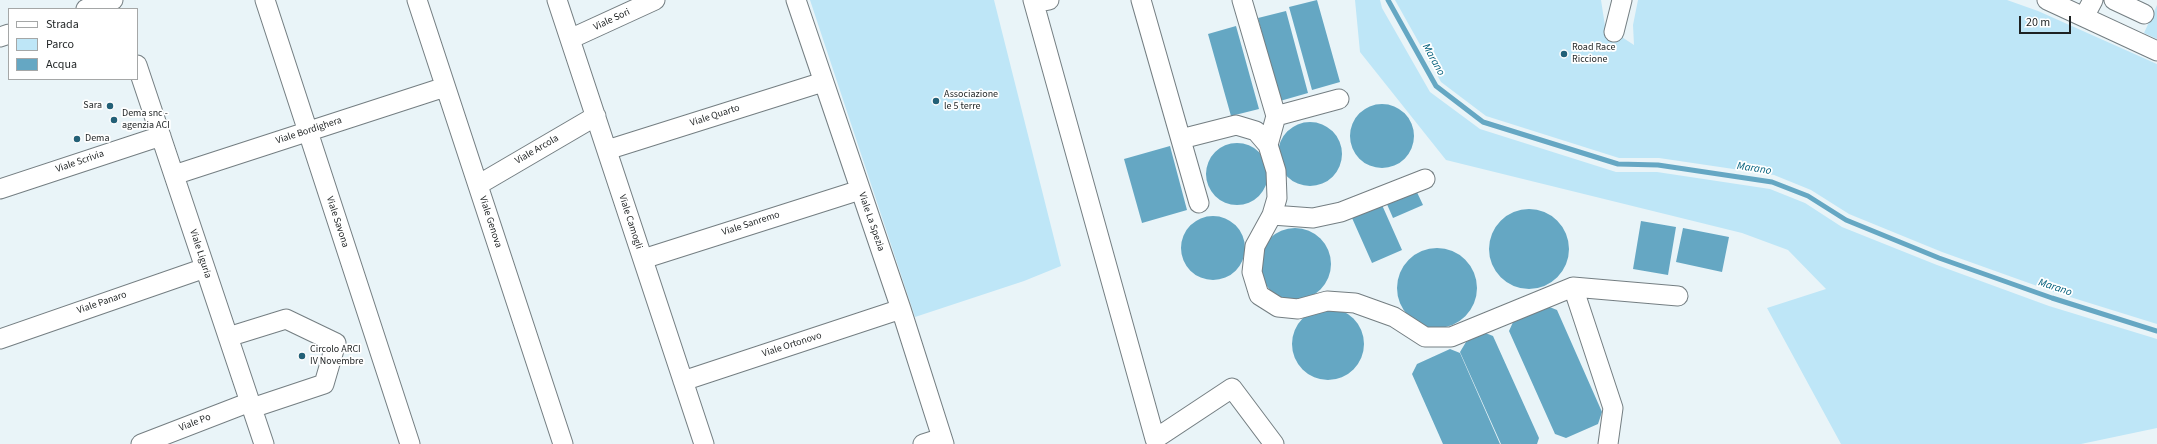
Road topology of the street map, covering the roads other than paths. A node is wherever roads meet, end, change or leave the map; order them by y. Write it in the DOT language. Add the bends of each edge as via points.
graph roads {
  1 [pos="114,0"];
  2 [pos="265,0"];
  3 [pos="417,0"];
  4 [pos="557,0"];
  5 [pos="655,0"];
  6 [pos="796,0"];
  7 [pos="1141,0"];
  8 [pos="1242,0"];
  9 [pos="1622,0"];
  10 [pos="2047,0"];
  11 [pos="2093,0"];
  12 [pos="2114,0"];
  13 [pos="1039,1"];
  14 [pos="89,8"];
  15 [pos="2144,14"];
  16 [pos="2084,17"];
  17 [pos="1614,32"];
  18 [pos="570,39"];
  19 [pos="2157,51"];
  20 [pos="138,68"];
  21 [pos="823,82"];
  22 [pos="445,86"];
  23 [pos="1339,99"];
  24 [pos="596,116"];
  25 [pos="1276,116"];
  26 [pos="308,131"];
  27 [pos="160,136"];
  28 [pos="1181,139"];
  29 [pos="1268,145"];
  30 [pos="607,150"];
  31 [pos="174,175"];
  32 [pos="1425,179"];
  33 [pos="478,185"];
  34 [pos="0,189"];
  35 [pos="860,190"];
  36 [pos="1199,204"];
  37 [pos="1272,215"];
  38 [pos="642,259"];
  39 [pos="205,268"];
  40 [pos="1573,287"];
  41 [pos="1678,296"];
  42 [pos="901,309"];
  43 [pos="228,337"];
  44 [pos="0,339"];
  45 [pos="683,382"];
  46 [pos="251,405"];
  47 [pos="943,441"];
  48 [pos="1158,441"];
  49 [pos="141,444"];
  50 [pos="264,444"];
  51 [pos="410,444"];
  52 [pos="563,444"];
  53 [pos="704,444"];
  54 [pos="923,444"];
  55 [pos="1274,444"];
  56 [pos="1608,444"];
  1 -- 14 [label="street"];
  2 -- 26 [label="street, Viale Savona"];
  3 -- 22 [label="street, Viale Genova"];
  4 -- 18 [label="street, Viale Camogli"];
  5 -- 18 [label="street, Viale Sori"];
  6 -- 21 [label="street, Viale La Spezia"];
  7 -- 28 [label="street"];
  8 -- 25 [label="street"];
  9 -- 17 [label="street"];
  10 -- 16 [label="street"];
  11 -- 16 [label="street"];
  12 -- 15 [label="street"];
  13 -- 48 [label="street"];
  16 -- 19 [label="street"];
  18 -- 24 [label="street, Viale Camogli"];
  20 -- 27 [label="street, Viale Liguria"];
  21 -- 30 [label="street, Viale Quarto"];
  21 -- 35 [label="street, Viale La Spezia"];
  22 -- 26 [label="street, Viale Bordighera"];
  22 -- 33 [label="street, Viale Genova"];
  23 -- 25 [label="street"];
  24 -- 30 [label="street, Viale Camogli"];
  24 -- 33 [label="street, Viale Arcola"];
  25 -- 29 [label="street"];
  26 -- 31 [label="street, Viale Bordighera"];
  26 -- 51 [label="street, Viale Savona"];
  27 -- 31 [label="street, Viale Liguria"];
  27 -- 34 [label="street, Viale Scrivia"];
  28 -- 29 [label="street" via="1236,125 1256,131"];
  28 -- 36 [label="street"];
  29 -- 37 [label="street" via="1276,171 1277,198"];
  30 -- 38 [label="street, Viale Camogli"];
  31 -- 39 [label="street, Viale Liguria"];
  32 -- 37 [label="street" via="1341,212 1313,218"];
  33 -- 52 [label="street, Viale Genova"];
  35 -- 38 [label="street, Viale Sanremo"];
  35 -- 42 [label="street, Viale La Spezia"];
  37 -- 40 [label="street" via="1255,246 1252,272 1259,295 1278,307 1298,309 1327,301 1355,303 1394,317 1425,336 1451,337"];
  38 -- 45 [label="street, Viale Camogli"];
  39 -- 43 [label="street, Viale Liguria"];
  39 -- 44 [label="street, Viale Panaro"];
  40 -- 41 [label="street"];
  40 -- 56 [label="street" via="1613,408"];
  42 -- 45 [label="street, Viale Ortonovo"];
  42 -- 47 [label="street, Viale La Spezia" via="918,343"];
  43 -- 46 [label="street, Viale Liguria"];
  43 -- 46 [label="street, Viale Po" via="286,319 336,343 324,384"];
  45 -- 53 [label="street, Viale Camogli"];
  46 -- 49 [label="street, Viale Po"];
  46 -- 50 [label="street, Viale Liguria"];
  47 -- 54 [label="street"];
  48 -- 55 [label="street" via="1232,388"];
}
